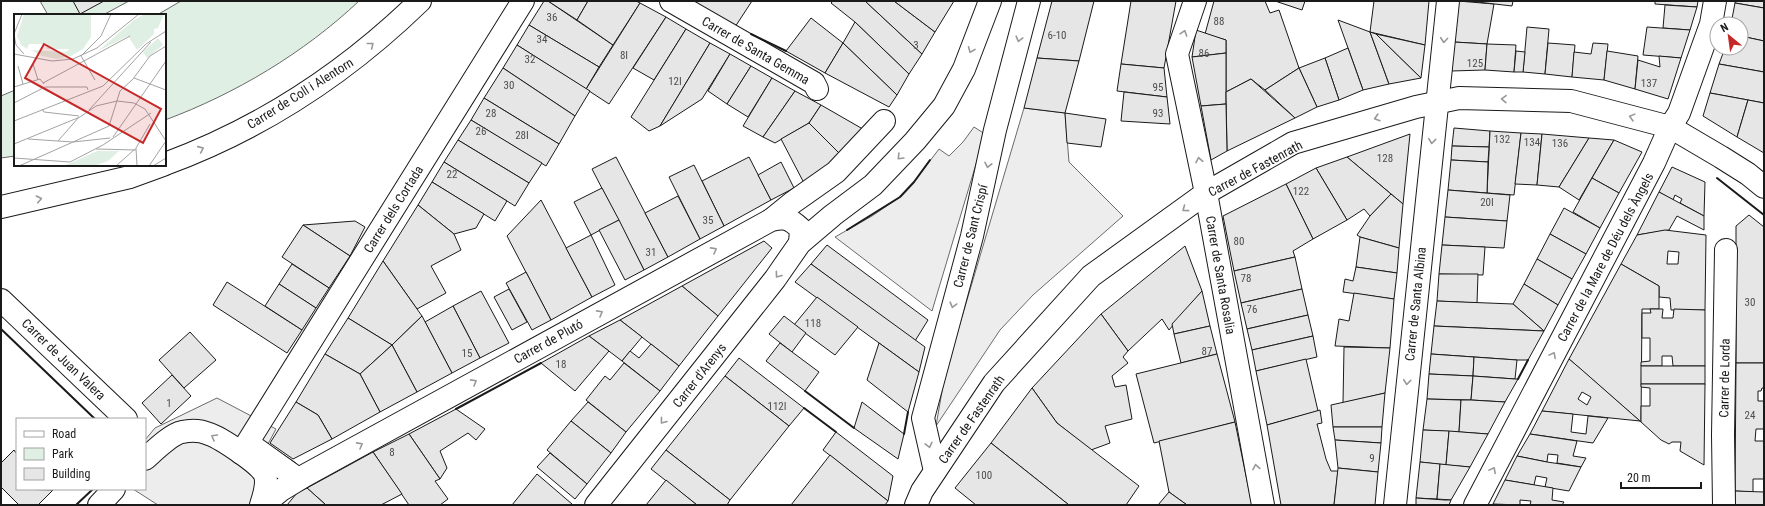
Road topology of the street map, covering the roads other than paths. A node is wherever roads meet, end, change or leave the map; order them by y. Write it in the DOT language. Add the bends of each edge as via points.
graph roads {
  1 [pos="420,1"];
  2 [pos="523,1"];
  3 [pos="671,1"];
  4 [pos="990,1"];
  5 [pos="1029,1"];
  6 [pos="1194,1"];
  7 [pos="1448,1"];
  8 [pos="1715,1"];
  9 [pos="817,89"];
  10 [pos="1436,103"];
  11 [pos="1675,120"];
  12 [pos="884,121"];
  13 [pos="166,164"];
  14 [pos="161,166"];
  15 [pos="1764,187"];
  16 [pos="1206,194"];
  17 [pos="1,207"];
  18 [pos="771,220"];
  19 [pos="800,244"];
  20 [pos="1726,250"];
  21 [pos="1,300"];
  22 [pos="125,418"];
  23 [pos="149,448"];
  24 [pos="244,448"];
  25 [pos="935,471"];
  26 [pos="298,479"];
  27 [pos="919,498"];
  28 [pos="262,505"];
  29 [pos="596,505"];
  30 [pos="1263,505"];
  31 [pos="1395,505"];
  32 [pos="1475,505"];
  33 [pos="1724,505"];
  13 -- 1 [label="street, Carrer de Coll i Alentorn, one-way" via="239,132 307,92 358,56"];
  2 -- 24 [label="street, Carrer dels Cortada"];
  3 -- 9 [label="street, Carrer de Santa Gemma" via="814,83"];
  4 -- 19 [label="street, Carrer d'Arenys, one-way" via="964,69 944,106 873,185 832,214"];
  5 -- 25 [label="street, Carrer de Sant Crispí, one-way" via="995,130 972,236 923,418"];
  16 -- 6 [label="street, Carrer de Santa Rosalia, one-way" via="1177,54"];
  7 -- 10 [label="street, Carrer de Santa Albina, one-way"];
  8 -- 11 [label="street, Carrer de la Mare de Déu dels Àngels" via="1711,24"];
  11 -- 10 [label="street, Carrer de Fastenrath, one-way" via="1571,101 1459,98"];
  10 -- 16 [label="street, Carrer de Fastenrath, one-way" via="1294,144"];
  10 -- 31 [label="street, Carrer de Santa Albina, one-way"];
  11 -- 15 [label="street, Carrer de Fastenrath"];
  32 -- 11 [label="street, Carrer de la Mare de Déu dels Àngels, one-way"];
  12 -- 18 [label="street, Carrer de Plutó" via="836,172 792,202"];
  17 -- 14 [label="street, Carrer de Coll i Alentorn, one-way" via="130,177"];
  16 -- 25 [label="street, Carrer de Fastenrath, one-way" via="1091,276 994,383"];
  30 -- 16 [label="street, Carrer de Santa Rosalia, one-way"];
  18 -- 19 [label="street, Carrer de Plutó" via="786,218 794,222 801,229"];
  26 -- 18 [label="street, Carrer de Plutó, one-way"];
  19 -- 29 [label="street, Carrer d'Arenys, one-way"];
  20 -- 33 [label="street, Carrer de Lorda"];
  21 -- 22 [label="street, Carrer de Juan Valera"];
  24 -- 23 [label="street, one-way" via="194,430 179,432"];
  24 -- 26 [label="street"];
  24 -- 28 [label="street" via="265,476 266,488"];
  25 -- 27 [label="street, Carrer de Fastenrath"];
  26 -- 28 [label="street, Carrer de Plutó"];
}
